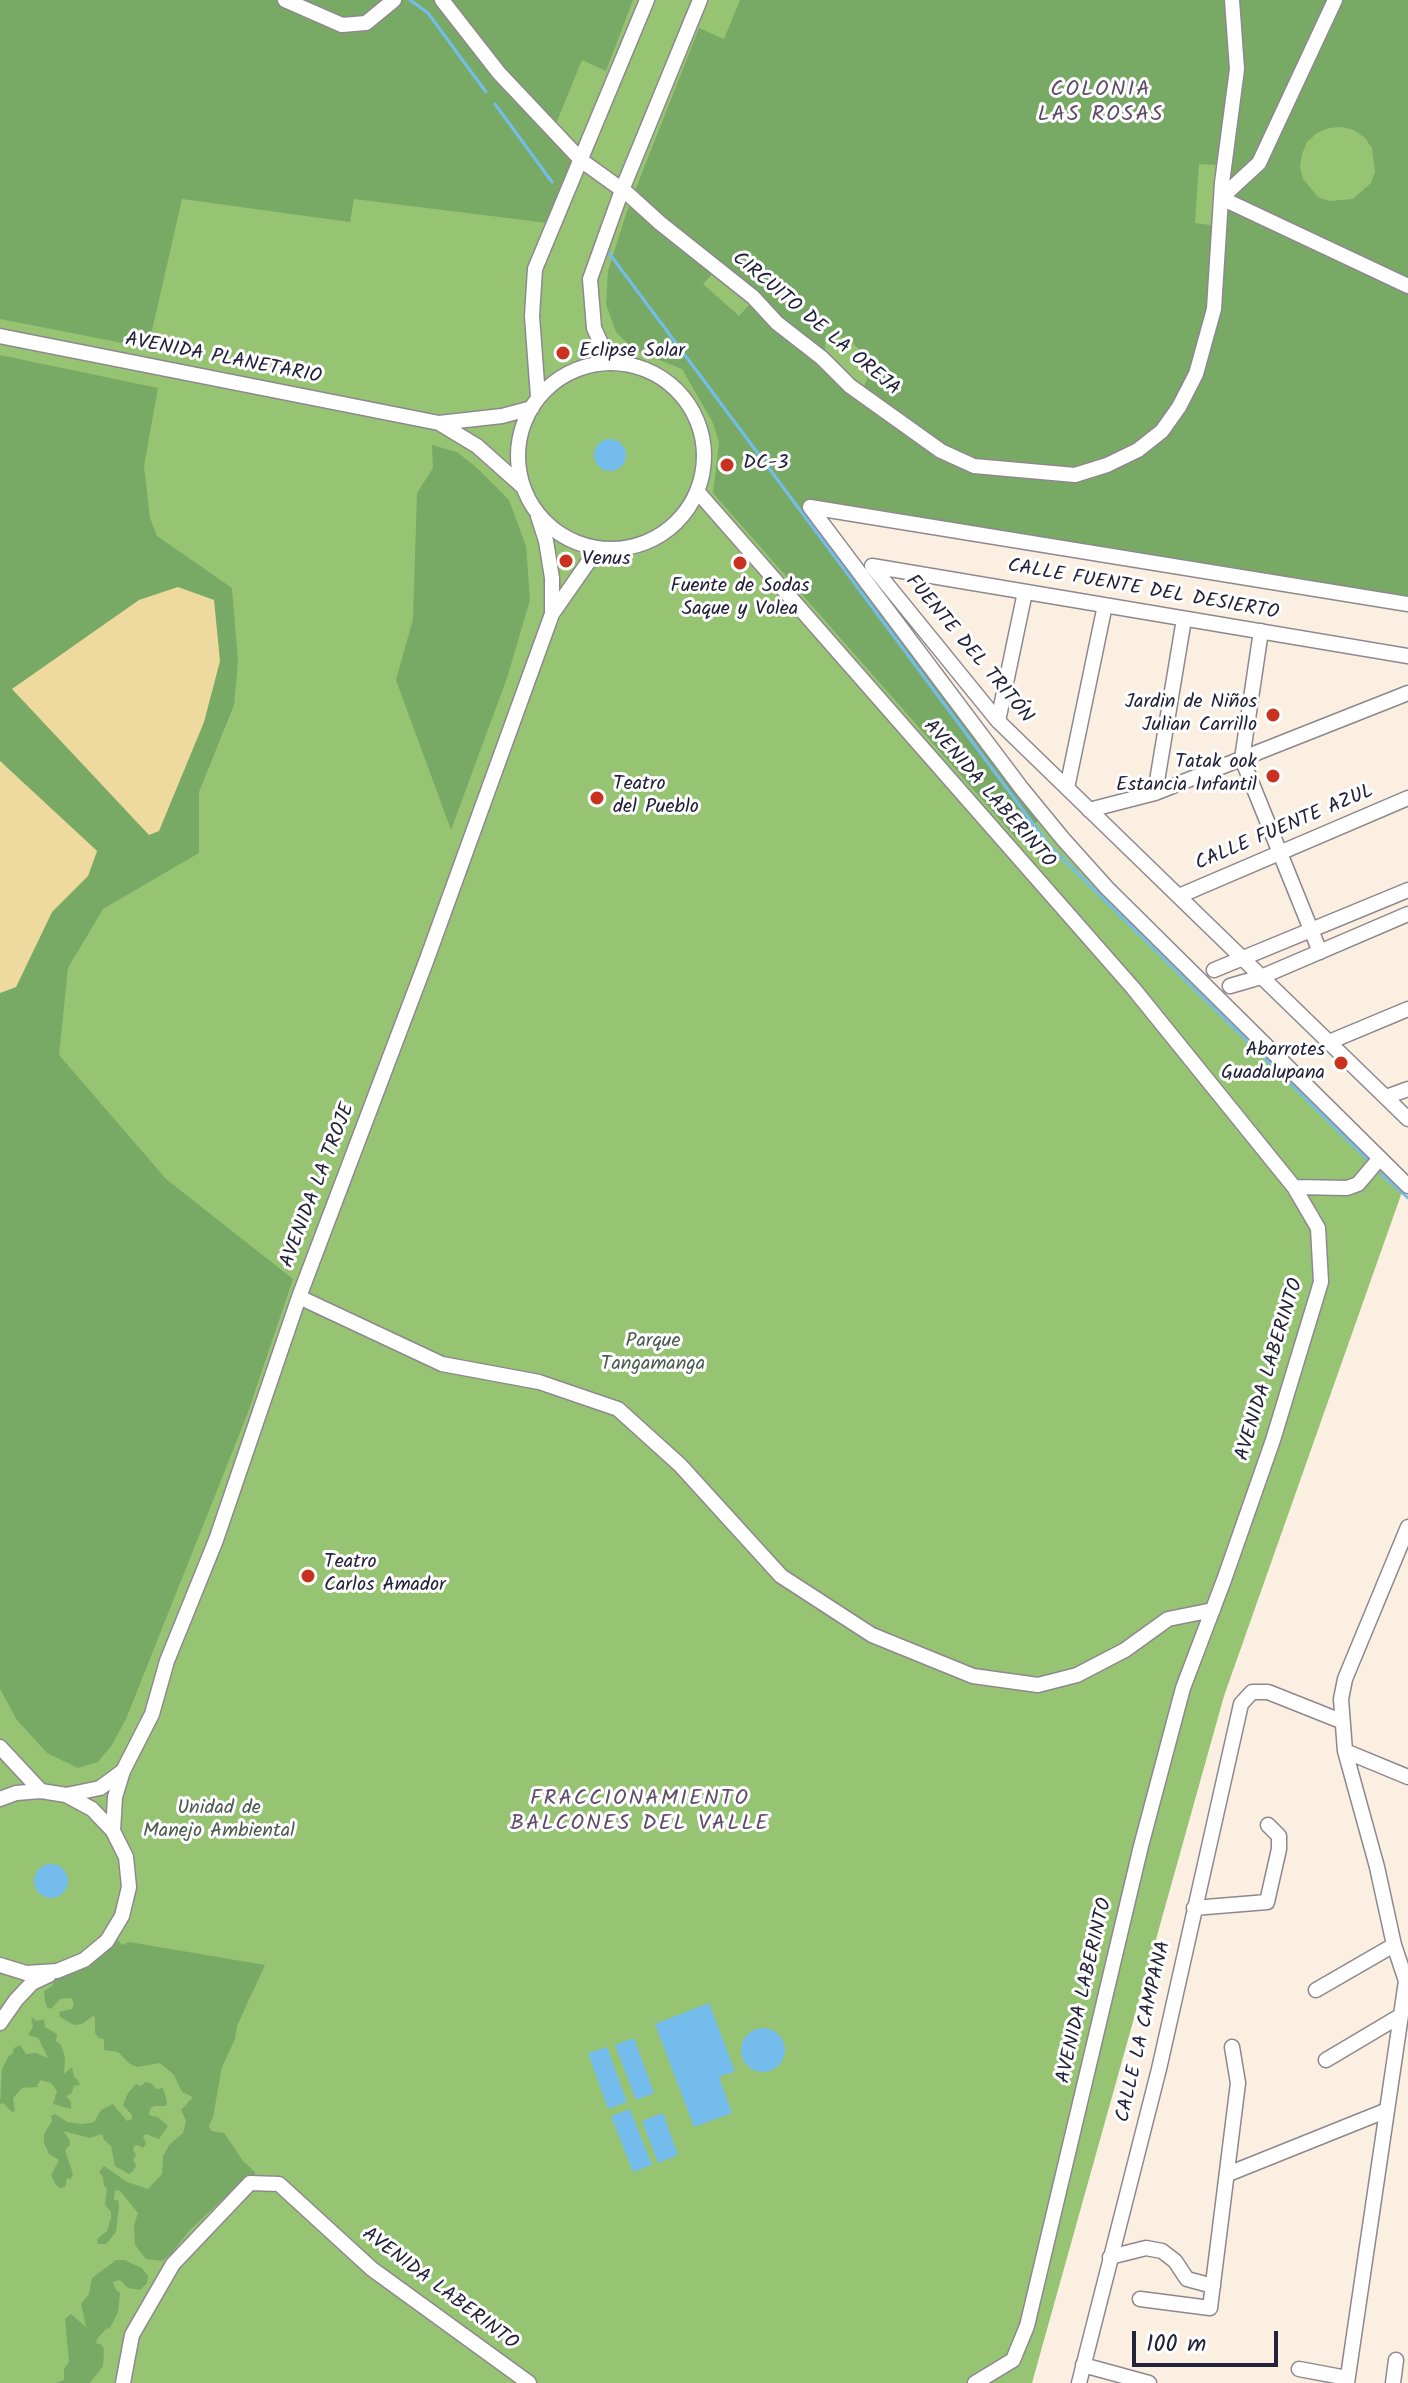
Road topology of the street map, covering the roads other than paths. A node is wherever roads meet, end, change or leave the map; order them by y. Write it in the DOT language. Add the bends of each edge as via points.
graph roads {
  1 [pos="285,0"];
  2 [pos="394,0"];
  3 [pos="442,0"];
  4 [pos="647,0"];
  5 [pos="700,0"];
  6 [pos="1232,0"];
  7 [pos="1335,0"];
  8 [pos="582,161"];
  9 [pos="622,190"];
  10 [pos="1221,198"];
  11 [pos="1408,286"];
  12 [pos="0,336"];
  13 [pos="622,363"];
  14 [pos="535,402"];
  15 [pos="439,423"];
  16 [pos="522,486"];
  17 [pos="697,491"];
  18 [pos="537,513"];
  19 [pos="618,549"];
  20 [pos="872,566"];
  21 [pos="1025,592"];
  22 [pos="1408,604"];
  23 [pos="1105,605"];
  24 [pos="552,614"];
  25 [pos="1184,619"];
  26 [pos="1261,631"];
  27 [pos="1408,656"];
  28 [pos="1408,693"];
  29 [pos="998,721"];
  30 [pos="1242,759"];
  31 [pos="1067,788"];
  32 [pos="1155,793"];
  33 [pos="1408,798"];
  34 [pos="1089,810"];
  35 [pos="1279,853"];
  36 [pos="1408,890"];
  37 [pos="1179,896"];
  38 [pos="1408,914"];
  39 [pos="1311,931"];
  40 [pos="1320,952"];
  41 [pos="1243,959"];
  42 [pos="1214,970"];
  43 [pos="1261,977"];
  44 [pos="1230,986"];
  45 [pos="1408,1009"];
  46 [pos="1329,1042"];
  47 [pos="1408,1089"];
  48 [pos="1386,1097"];
  49 [pos="1408,1119"];
  50 [pos="1380,1158"];
  51 [pos="1408,1186"];
  52 [pos="1294,1187"];
  53 [pos="299,1297"];
  54 [pos="1408,1527"];
  55 [pos="1213,1610"];
  56 [pos="1341,1721"];
  57 [pos="0,1747"];
  58 [pos="1345,1751"];
  59 [pos="123,1771"];
  60 [pos="1408,1777"];
  61 [pos="41,1791"];
  62 [pos="66,1795"];
  63 [pos="0,1799"];
  64 [pos="1268,1825"];
  65 [pos="113,1831"];
  66 [pos="1194,1908"];
  67 [pos="1394,1945"];
  68 [pos="0,1965"];
  69 [pos="57,1971"];
  70 [pos="1407,1981"];
  71 [pos="1316,1990"];
  72 [pos="1400,2016"];
  73 [pos="0,2023"];
  74 [pos="1232,2047"];
  75 [pos="1326,2060"];
  76 [pos="1385,2111"];
  77 [pos="1228,2174"];
  78 [pos="1110,2257"];
  79 [pos="1187,2279"];
  80 [pos="1213,2286"];
  81 [pos="1140,2299"];
  82 [pos="1178,2304"];
  83 [pos="1396,2360"];
  84 [pos="1083,2365"];
  85 [pos="1299,2369"];
  86 [pos="1347,2381"];
  87 [pos="123,2383"];
  88 [pos="529,2383"];
  89 [pos="975,2383"];
  90 [pos="1079,2383"];
  91 [pos="1149,2383"];
  92 [pos="1393,2383"];
  1 -- 2 [label="street" via="342,25 366,23"];
  3 -- 8 [label="street, CIRCUITO DE LA OREJA" via="499,73"];
  4 -- 8 [label="street"];
  5 -- 9 [label="street"];
  6 -- 10 [label="street, CIRCUITO DE LA OREJA" via="1237,69"];
  7 -- 10 [label="street" via="1259,163"];
  8 -- 9 [label="street, CIRCUITO DE LA OREJA"];
  8 -- 14 [label="street" via="535,269"];
  9 -- 10 [label="street, CIRCUITO DE LA OREJA" via="753,297 850,386 941,451 974,466 1075,475 1138,450 1162,431 1179,407 1196,374 1214,309"];
  9 -- 13 [label="street" via="590,279 594,328 605,352"];
  10 -- 11 [label="street"];
  12 -- 15 [label="street, AVENIDA PLANETARIO"];
  13 -- 14 [label="street" via="562,376"];
  13 -- 17 [label="street" via="653,372 677,390 695,414 704,443"];
  14 -- 15 [label="street, AVENIDA PLANETARIO" via="502,416"];
  14 -- 16 [label="street" via="523,424 517,455"];
  15 -- 16 [label="street, AVENIDA PLANETARIO" via="477,446"];
  16 -- 18 [label="street"];
  17 -- 19 [label="street" via="673,526 647,542"];
  17 -- 52 [label="street, AVENIDA LABERINTO" via="1133,988"];
  18 -- 19 [label="street" via="559,534 587,546"];
  18 -- 24 [label="street, AVENIDA LA TROJE" via="552,578"];
  19 -- 24 [label="street, AVENIDA LA TROJE" via="589,561"];
  20 -- 21 [label="street, CALLE FUENTE DEL DESIERTO"];
  20 -- 29 [label="street, FUENTE DEL TRITÓN"];
  21 -- 23 [label="street, CALLE FUENTE DEL DESIERTO"];
  21 -- 29 [label="street"];
  22 -- 50 [label="street" via="810,507 1063,839"];
  23 -- 25 [label="street, CALLE FUENTE DEL DESIERTO"];
  23 -- 31 [label="street"];
  24 -- 53 [label="street, AVENIDA LA TROJE"];
  25 -- 26 [label="street, CALLE FUENTE DEL DESIERTO"];
  25 -- 32 [label="street"];
  26 -- 27 [label="street, CALLE FUENTE DEL DESIERTO"];
  26 -- 30 [label="street"];
  28 -- 30 [label="street"];
  29 -- 31 [label="street, FUENTE DEL TRITÓN"];
  30 -- 32 [label="street"];
  30 -- 35 [label="street"];
  31 -- 34 [label="street, FUENTE DEL TRITÓN"];
  32 -- 34 [label="street"];
  33 -- 35 [label="street, CALLE FUENTE AZUL"];
  34 -- 37 [label="street, FUENTE DEL TRITÓN"];
  35 -- 37 [label="street, CALLE FUENTE AZUL"];
  35 -- 39 [label="street"];
  36 -- 39 [label="street"];
  37 -- 41 [label="street, FUENTE DEL TRITÓN"];
  38 -- 40 [label="street"];
  39 -- 40 [label="street"];
  39 -- 41 [label="street"];
  40 -- 43 [label="street"];
  41 -- 42 [label="street"];
  41 -- 43 [label="street, FUENTE DEL TRITÓN"];
  43 -- 44 [label="street"];
  43 -- 46 [label="street, FUENTE DEL TRITÓN"];
  45 -- 46 [label="street"];
  46 -- 48 [label="street, FUENTE DEL TRITÓN"];
  47 -- 48 [label="street"];
  48 -- 49 [label="street, FUENTE DEL TRITÓN"];
  50 -- 51 [label="street"];
  50 -- 52 [label="street" via="1358,1184 1347,1188"];
  52 -- 55 [label="street, AVENIDA LABERINTO" via="1318,1228 1321,1282"];
  53 -- 55 [label="street" via="442,1364 539,1382 618,1409 680,1465 781,1576 872,1635 973,1676 1038,1685 1077,1675 1168,1619"];
  53 -- 59 [label="street, AVENIDA LA TROJE" via="152,1714"];
  54 -- 56 [label="street" via="1345,1679"];
  55 -- 89 [label="street, AVENIDA LABERINTO" via="1183,1688 1141,1846 1027,2326 1013,2360"];
  56 -- 58 [label="street"];
  56 -- 66 [label="street, CALLE LA CAMPANA" via="1268,1692 1252,1692 1241,1704"];
  57 -- 61 [label="street"];
  58 -- 60 [label="street"];
  58 -- 67 [label="street"];
  59 -- 62 [label="street" via="100,1788"];
  59 -- 65 [label="street, AVENIDA LA TROJE"];
  61 -- 62 [label="street"];
  61 -- 63 [label="street"];
  62 -- 65 [label="street" via="92,1809"];
  64 -- 66 [label="street" via="1279,1836 1279,1849 1267,1902"];
  65 -- 69 [label="street" via="126,1857 129,1887 122,1916 107,1941 84,1960"];
  66 -- 78 [label="street, CALLE LA CAMPANA"];
  67 -- 70 [label="street"];
  67 -- 71 [label="street"];
  68 -- 69 [label="street" via="26,1973"];
  69 -- 73 [label="street" via="32,1983"];
  70 -- 72 [label="street"];
  72 -- 75 [label="street"];
  72 -- 76 [label="street"];
  74 -- 77 [label="street" via="1238,2083"];
  76 -- 77 [label="street"];
  76 -- 86 [label="street"];
  77 -- 80 [label="street"];
  78 -- 79 [label="street" via="1146,2248 1162,2251"];
  78 -- 84 [label="street, CALLE LA CAMPANA"];
  79 -- 80 [label="street"];
  79 -- 82 [label="street"];
  80 -- 82 [label="street" via="1210,2308"];
  81 -- 82 [label="street"];
  83 -- 92 [label="street"];
  84 -- 90 [label="street, CALLE LA CAMPANA"];
  84 -- 91 [label="street"];
  85 -- 86 [label="street"];
  87 -- 88 [label="street, AVENIDA LABERINTO" via="132,2335 173,2264 250,2183 279,2184 372,2269"];
}
